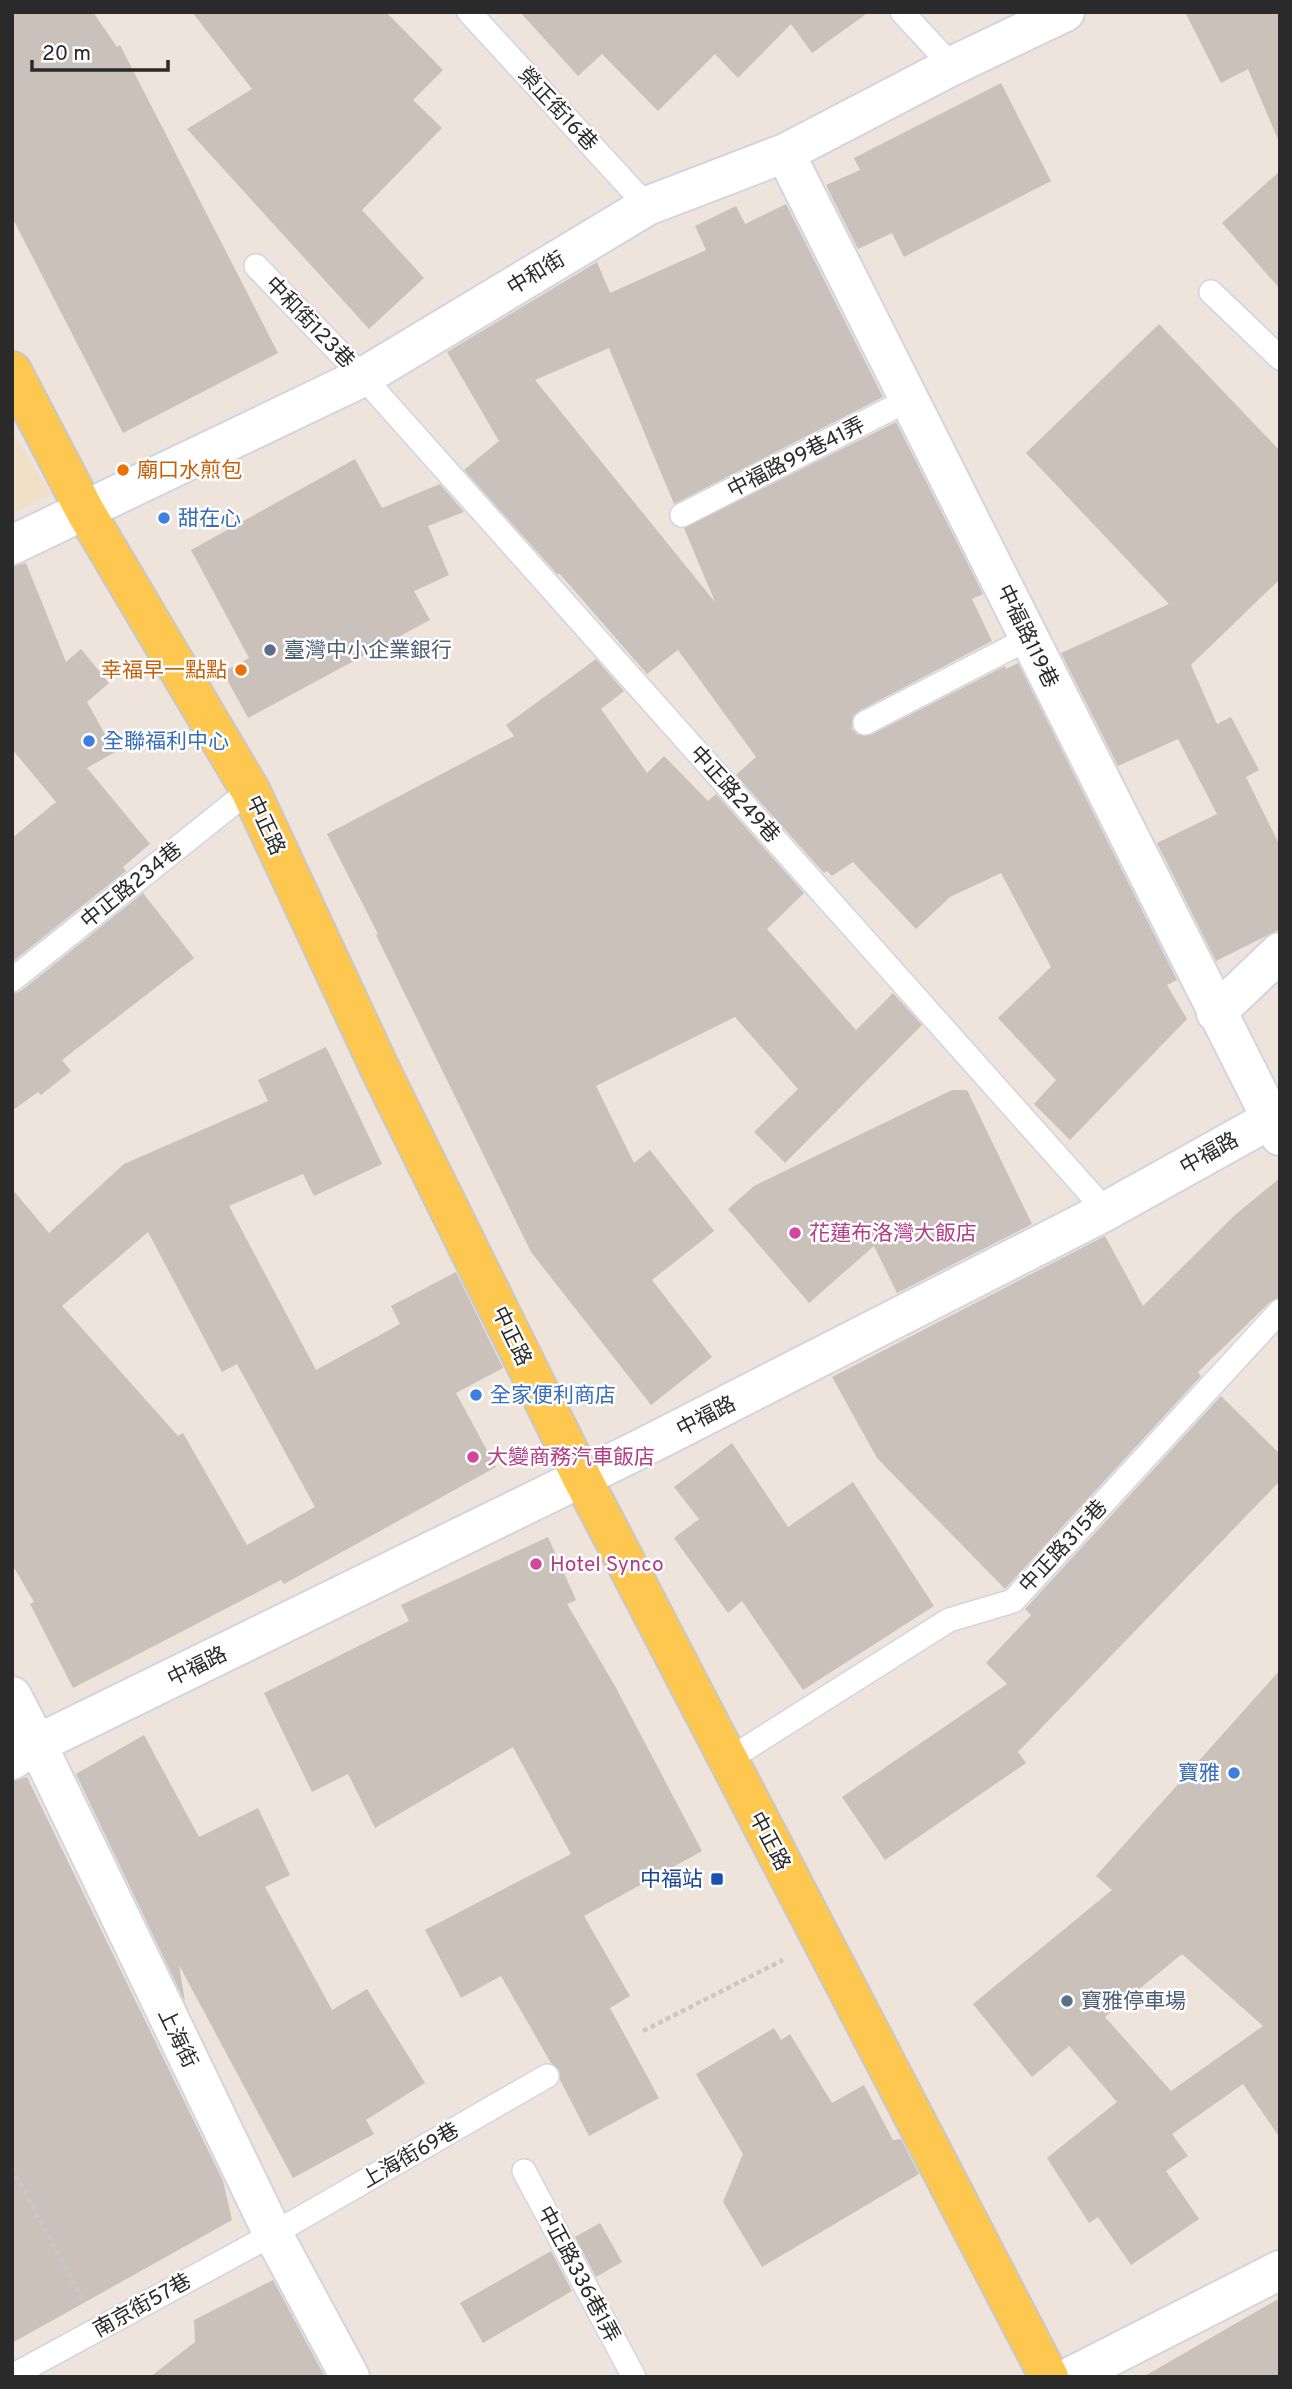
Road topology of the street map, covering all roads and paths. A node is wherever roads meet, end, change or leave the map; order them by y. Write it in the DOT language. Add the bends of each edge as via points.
graph roads {
  1 [pos="469,12"];
  2 [pos="902,12"];
  3 [pos="1065,12"];
  4 [pos="952,66"];
  5 [pos="785,153"];
  6 [pos="647,206"];
  7 [pos="256,266"];
  8 [pos="1211,292"];
  9 [pos="1280,358"];
  10 [pos="12,371"];
  11 [pos="363,377"];
  12 [pos="910,399"];
  13 [pos="85,511"];
  14 [pos="682,516"];
  15 [pos="12,545"];
  16 [pos="1029,638"];
  17 [pos="865,723"];
  18 [pos="250,790"];
  19 [pos="1280,952"];
  20 [pos="12,980"];
  21 [pos="1216,1013"];
  22 [pos="1276,1123"];
  23 [pos="1107,1211"];
  24 [pos="1280,1311"];
  25 [pos="582,1478"];
  26 [pos="12,1696"];
  27 [pos="25,1752"];
  28 [pos="728,1760"];
  29 [pos="822,1940"];
  30 [pos="643,2031"];
  31 [pos="547,2077"];
  32 [pos="12,2168"];
  33 [pos="524,2171"];
  34 [pos="272,2234"];
  35 [pos="1280,2270"];
  36 [pos="99,2329"];
  37 [pos="12,2376"];
  38 [pos="350,2377"];
  39 [pos="634,2377"];
  40 [pos="1049,2377"];
  41 [pos="1070,2377"];
  1 -- 6 [label="lane, 榮正街16巷"];
  2 -- 4 [label="lane"];
  3 -- 4 [label="street, 中和街"];
  4 -- 5 [label="street, 中和街"];
  5 -- 6 [label="street, 中和街"];
  5 -- 12 [label="street, 中福路119巷"];
  6 -- 11 [label="street, 中和街"];
  7 -- 11 [label="lane, 中和街123巷"];
  8 -- 9 [label="lane"];
  10 -- 13 [label="main road, 中正路"];
  11 -- 13 [label="street, 中和街"];
  11 -- 23 [label="lane, 中正路249巷"];
  12 -- 14 [label="lane, 中福路99巷41弄"];
  12 -- 16 [label="street, 中福路119巷"];
  13 -- 15 [label="street, 中和街"];
  13 -- 18 [label="main road, 中正路"];
  16 -- 17 [label="lane"];
  16 -- 21 [label="street, 中福路119巷"];
  18 -- 20 [label="lane, 中正路234巷"];
  18 -- 25 [label="main road, 中正路" via="382,1073"];
  19 -- 21 [label="street"];
  21 -- 22 [label="street, 中福路119巷"];
  22 -- 23 [label="street, 中福路"];
  23 -- 25 [label="street, 中福路"];
  24 -- 28 [label="lane, 中正路315巷" via="1013,1601 949,1620"];
  25 -- 27 [label="street, 中福路"];
  25 -- 28 [label="main road, 中正路"];
  26 -- 27 [label="street, 上海街"];
  27 -- 34 [label="street, 上海街"];
  28 -- 29 [label="main road, 中正路"];
  29 -- 30 [label="path"];
  29 -- 40 [label="main road, 中正路"];
  31 -- 34 [label="lane, 上海街69巷"];
  32 -- 36 [label="path"];
  33 -- 39 [label="lane, 中正路336巷1弄"];
  34 -- 36 [label="lane, 南京街57巷"];
  34 -- 38 [label="street, 上海街"];
  35 -- 41 [label="street"];
  36 -- 37 [label="lane, 南京街57巷"];
}
